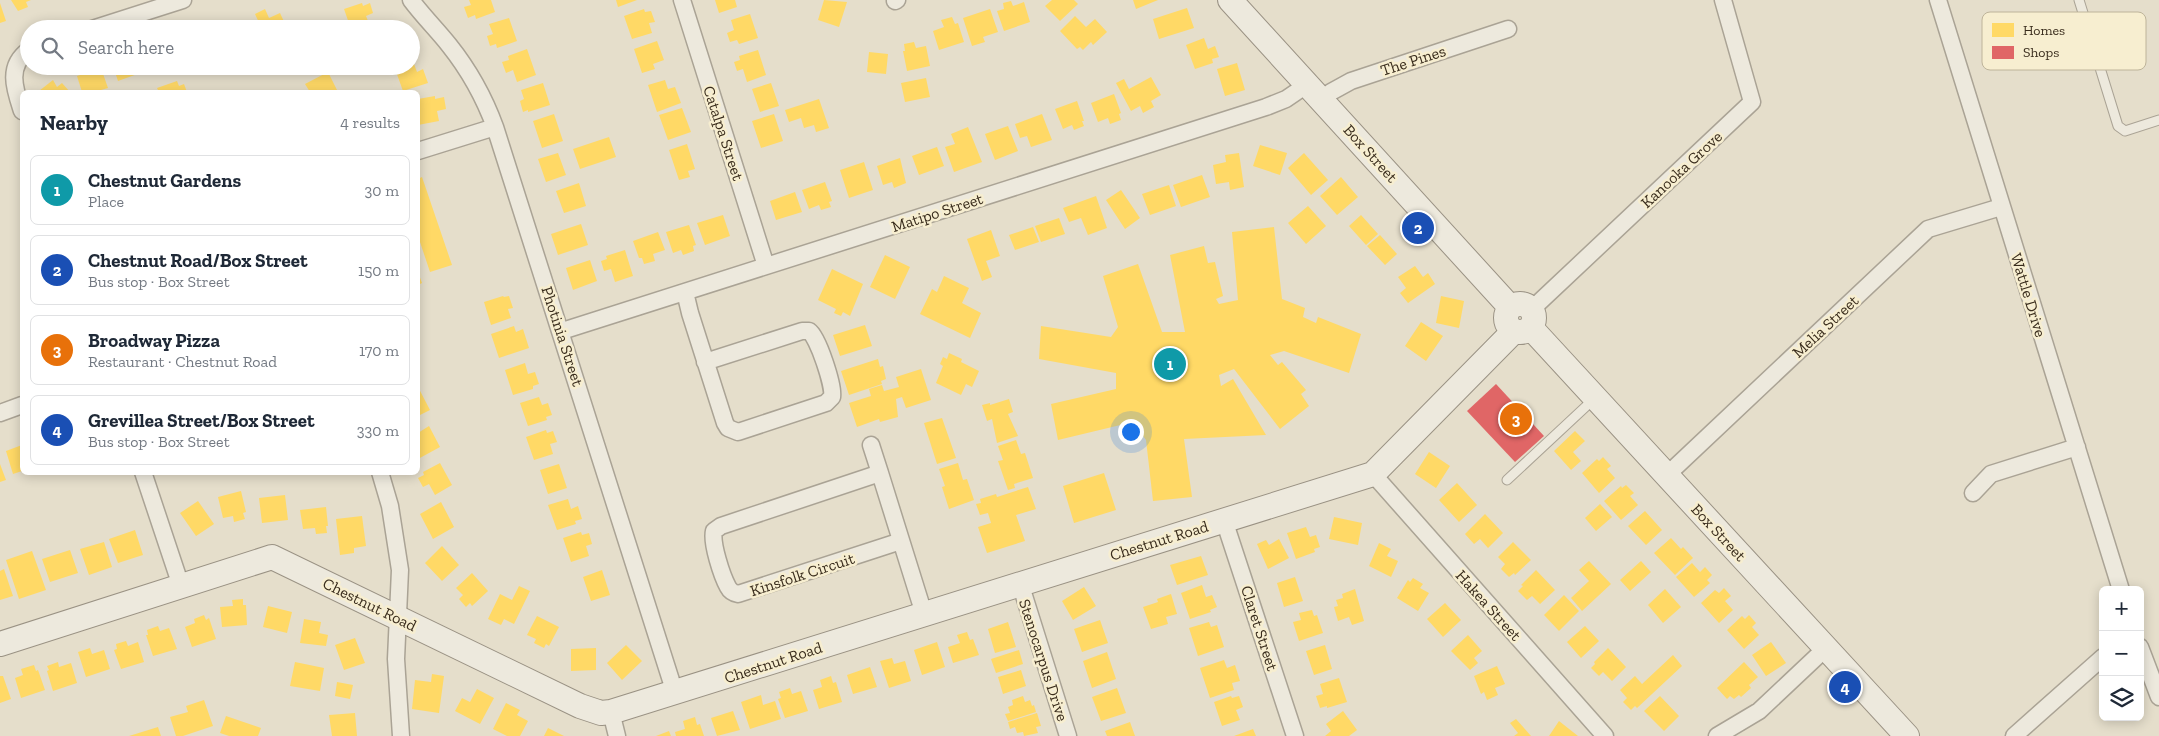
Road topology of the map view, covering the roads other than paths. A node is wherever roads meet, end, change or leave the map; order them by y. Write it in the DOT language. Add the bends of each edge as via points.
graph roads {
  1 [pos="183,0"];
  2 [pos="411,0"];
  3 [pos="682,0"];
  4 [pos="1230,0"];
  5 [pos="1723,0"];
  6 [pos="1938,0"];
  7 [pos="2079,0"];
  8 [pos="2083,12"];
  9 [pos="120,20"];
  10 [pos="1508,29"];
  11 [pos="20,58"];
  12 [pos="2101,70"];
  13 [pos="1315,92"];
  14 [pos="20,104"];
  15 [pos="2159,120"];
  16 [pos="495,126"];
  17 [pos="420,150"];
  18 [pos="2001,207"];
  19 [pos="766,266"];
  20 [pos="684,292"];
  21 [pos="1522,319"];
  22 [pos="562,331"];
  23 [pos="705,362"];
  24 [pos="1595,398"];
  25 [pos="20,406"];
  26 [pos="0,412"];
  27 [pos="871,445"];
  28 [pos="2077,447"];
  29 [pos="880,473"];
  30 [pos="1373,474"];
  31 [pos="144,475"];
  32 [pos="381,475"];
  33 [pos="1667,475"];
  34 [pos="1507,480"];
  35 [pos="1973,493"];
  36 [pos="1224,520"];
  37 [pos="901,541"];
  38 [pos="1020,583"];
  39 [pos="181,586"];
  40 [pos="2120,586"];
  41 [pos="924,614"];
  42 [pos="398,617"];
  43 [pos="0,644"];
  44 [pos="1827,647"];
  45 [pos="2144,658"];
  46 [pos="2099,661"];
  47 [pos="675,692"];
  48 [pos="2159,697"];
  49 [pos="611,712"];
  50 [pos="401,736"];
  51 [pos="618,736"];
  52 [pos="1068,736"];
  53 [pos="1295,736"];
  54 [pos="1605,736"];
  55 [pos="1717,736"];
  56 [pos="1907,736"];
  57 [pos="2014,736"];
  1 -- 9 [label="street"];
  2 -- 16 [label="street, Photinia Street" via="472,77"];
  3 -- 19 [label="street, Catalpa Street"];
  4 -- 13 [label="street, Box Street"];
  5 -- 21 [label="street, Kanooka Grove" via="1752,102"];
  6 -- 18 [label="street, Wattle Drive"];
  7 -- 8 [label="lane"];
  10 -- 13 [label="street, The Pines" via="1351,80 1331,92"];
  11 -- 14 [label="street" via="13,76"];
  12 -- 15 [label="lane" via="2118,126 2125,131"];
  13 -- 19 [label="street, Matipo Street"];
  13 -- 21 [label="street, Box Street"];
  16 -- 17 [label="street"];
  16 -- 22 [label="street, Photinia Street"];
  18 -- 28 [label="street, Wattle Drive"];
  18 -- 33 [label="street, Melia Street" via="1928,229"];
  19 -- 20 [label="street, Matipo Street"];
  20 -- 22 [label="street, Matipo Street"];
  20 -- 23 [label="street"];
  21 -- 24 [label="street, Box Street"];
  21 -- 30 [label="street, Chestnut Road"];
  22 -- 47 [label="street, Photinia Street"];
  23 -- 23 [label="street" via="725,423 733,431 826,403 832,397 816,339 809,331"];
  24 -- 33 [label="street, Box Street"];
  24 -- 34 [label="lane"];
  25 -- 26 [label="street"];
  27 -- 29 [label="street"];
  28 -- 35 [label="street" via="1991,474"];
  28 -- 40 [label="street, Wattle Drive"];
  29 -- 37 [label="street"];
  29 -- 37 [label="street, Kinsfolk Circuit" via="721,526 714,531 713,542 727,586 738,594"];
  30 -- 36 [label="street, Chestnut Road"];
  30 -- 54 [label="street, Hakea Street"];
  31 -- 39 [label="street"];
  32 -- 42 [label="street" via="390,506 400,570"];
  33 -- 44 [label="street, Box Street"];
  36 -- 38 [label="street, Chestnut Road"];
  36 -- 53 [label="street, Claret Street"];
  37 -- 41 [label="street"];
  38 -- 41 [label="street, Chestnut Road"];
  38 -- 52 [label="street, Stenocarpus Drive"];
  39 -- 42 [label="street, Chestnut Road" via="272,557"];
  39 -- 43 [label="street, Chestnut Road"];
  41 -- 47 [label="street, Chestnut Road"];
  42 -- 49 [label="street, Chestnut Road" via="580,706"];
  42 -- 50 [label="street" via="396,659"];
  44 -- 55 [label="street" via="1759,711"];
  44 -- 56 [label="street, Box Street"];
  45 -- 48 [label="street"];
  46 -- 57 [label="street"];
  47 -- 49 [label="street, Chestnut Road"];
  49 -- 51 [label="street"];
}
